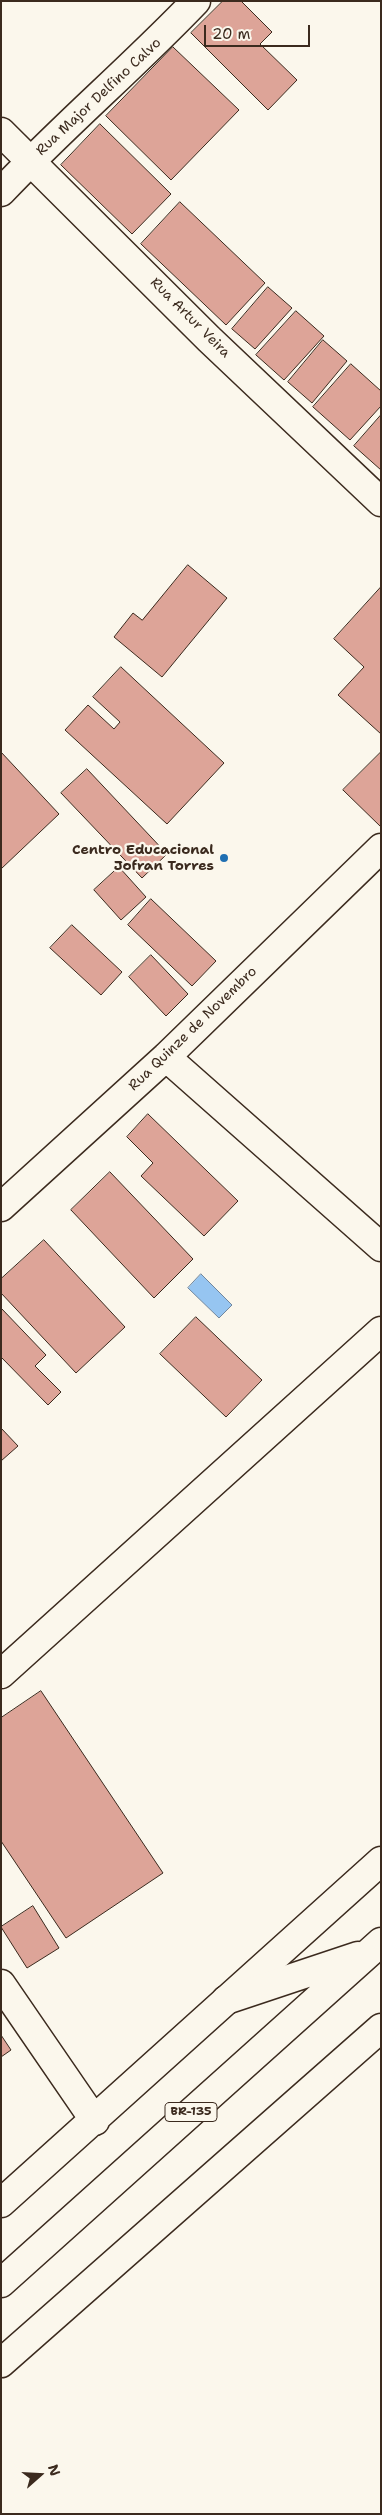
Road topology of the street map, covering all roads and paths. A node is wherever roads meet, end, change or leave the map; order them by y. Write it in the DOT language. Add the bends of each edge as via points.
graph roads {
  1 [pos="196,1"];
  2 [pos="1,132"];
  3 [pos="32,160"];
  4 [pos="1,192"];
  5 [pos="381,502"];
  6 [pos="381,848"];
  7 [pos="166,1057"];
  8 [pos="1,1207"];
  9 [pos="381,1247"];
  10 [pos="381,1331"];
  11 [pos="1,1674"];
  12 [pos="381,1860"];
  13 [pos="374,1947"];
  14 [pos="1,1984"];
  15 [pos="226,2000"];
  16 [pos="381,2028"];
  17 [pos="95,2121"];
  18 [pos="1,2203"];
  19 [pos="1,2283"];
  20 [pos="1,2363"];
  1 -- 3 [label="street, Rua Major Delfino Calvo" via="162,38"];
  2 -- 3 [label="street, Rua Artur Veira"];
  3 -- 4 [label="street, Rua Major Delfino Calvo"];
  3 -- 5 [label="street, Rua Artur Veira" via="209,339"];
  6 -- 7 [label="street, Rua Quinze de Novembro"];
  7 -- 8 [label="street, Rua Quinze de Novembro"];
  7 -- 9 [label="street"];
  10 -- 11 [label="street"];
  12 -- 15 [label="street"];
  13 -- 15 [label="street"];
  13 -- 19 [label="street, BR-135"];
  14 -- 17 [label="street"];
  15 -- 17 [label="street"];
  16 -- 20 [label="street"];
  17 -- 18 [label="street"];
}
